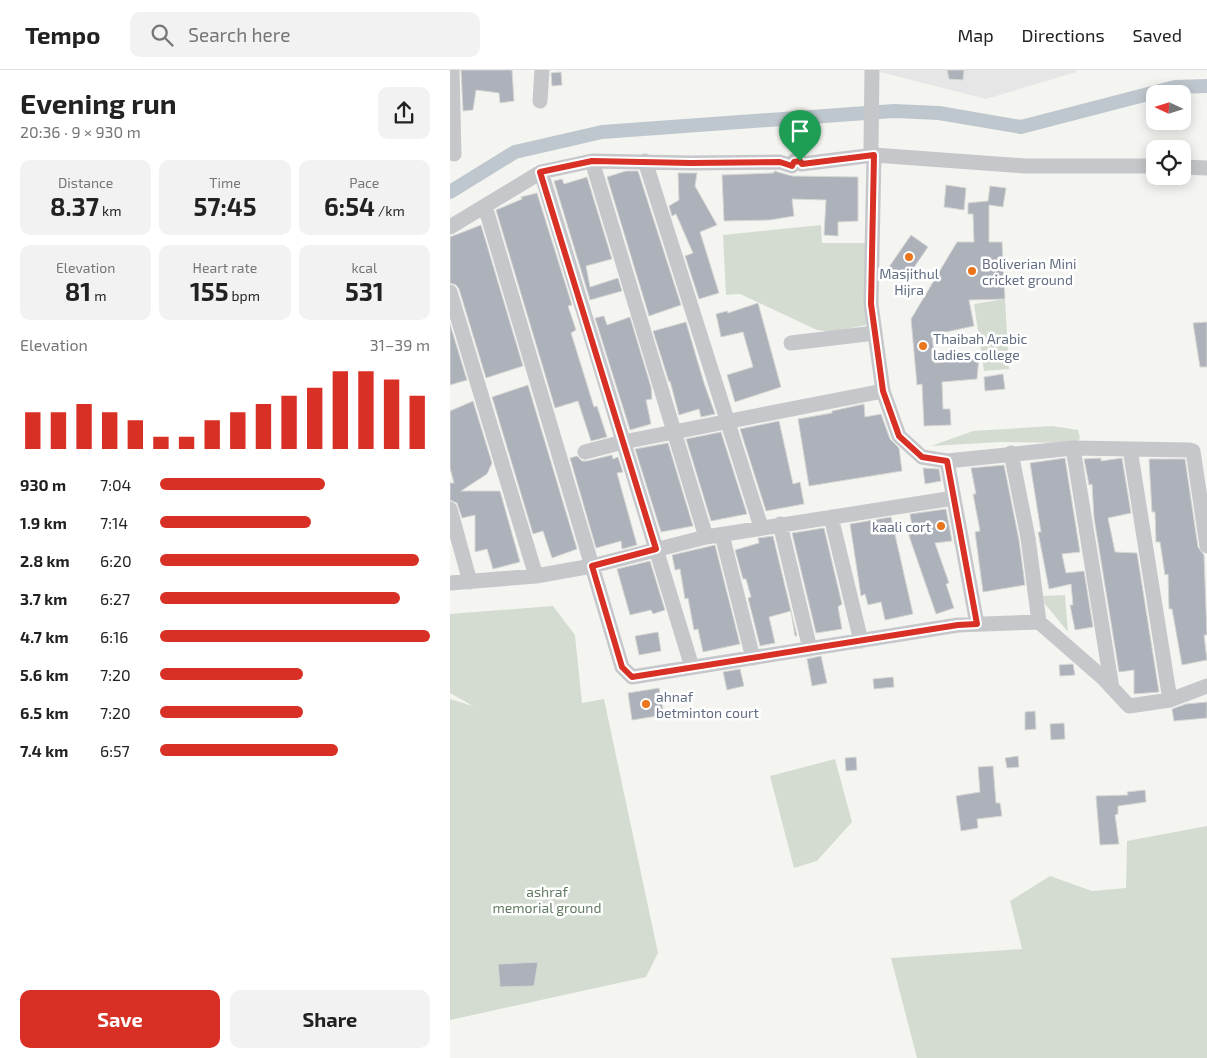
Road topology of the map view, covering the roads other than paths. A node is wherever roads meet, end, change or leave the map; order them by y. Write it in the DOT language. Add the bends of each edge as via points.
graph roads {
  1 [pos="452,70"];
  2 [pos="542,70"];
  3 [pos="872,70"];
  4 [pos="540,101"];
  5 [pos="873,151"];
  6 [pos="454,154"];
  7 [pos="592,161"];
  8 [pos="645,161"];
  9 [pos="1146,166"];
  10 [pos="1191,167"];
  11 [pos="1207,168"];
  12 [pos="540,172"];
  13 [pos="486,206"];
  14 [pos="450,228"];
  15 [pos="450,292"];
  16 [pos="875,333"];
  17 [pos="791,343"];
  18 [pos="883,391"];
  19 [pos="727,422"];
  20 [pos="674,432"];
  21 [pos="623,442"];
  22 [pos="1073,448"];
  23 [pos="1130,450"];
  24 [pos="585,452"];
  25 [pos="1011,453"];
  26 [pos="947,461"];
  27 [pos="954,498"];
  28 [pos="450,509"];
  29 [pos="831,517"];
  30 [pos="780,524"];
  31 [pos="761,527"];
  32 [pos="722,535"];
  33 [pos="706,537"];
  34 [pos="1207,546"];
  35 [pos="656,549"];
  36 [pos="592,566"];
  37 [pos="536,576"];
  38 [pos="470,582"];
  39 [pos="450,583"];
  40 [pos="1039,622"];
  41 [pos="977,624"];
  42 [pos="860,641"];
  43 [pos="810,649"];
  44 [pos="753,658"];
  45 [pos="692,667"];
  46 [pos="1207,686"];
  47 [pos="1112,688"];
  48 [pos="1170,700"];
  1 -- 6 [label="street"];
  2 -- 4 [label="street"];
  3 -- 5 [label="street"];
  5 -- 8 [label="street" via="802,164 794,162 792,166 780,162"];
  5 -- 9 [label="street" via="1025,166"];
  5 -- 16 [label="street" via="871,304"];
  7 -- 8 [label="street"];
  7 -- 12 [label="street"];
  7 -- 20 [label="street"];
  8 -- 19 [label="street"];
  10 -- 11 [label="street"];
  12 -- 13 [label="street"];
  12 -- 21 [label="street"];
  13 -- 14 [label="street"];
  13 -- 36 [label="street"];
  15 -- 37 [label="street"];
  16 -- 17 [label="street"];
  16 -- 18 [label="street"];
  18 -- 19 [label="street"];
  18 -- 26 [label="street" via="899,436 922,457"];
  19 -- 20 [label="street"];
  19 -- 31 [label="street"];
  20 -- 21 [label="street"];
  20 -- 33 [label="street"];
  21 -- 24 [label="street"];
  21 -- 35 [label="street"];
  22 -- 23 [label="street"];
  22 -- 25 [label="street"];
  22 -- 47 [label="street"];
  23 -- 34 [label="street" via="1192,451"];
  23 -- 48 [label="street"];
  25 -- 26 [label="street"];
  25 -- 40 [label="street" via="1028,538"];
  26 -- 27 [label="street"];
  27 -- 29 [label="street"];
  27 -- 41 [label="street"];
  28 -- 38 [label="street"];
  29 -- 30 [label="street"];
  29 -- 42 [label="street"];
  30 -- 31 [label="street"];
  30 -- 43 [label="street"];
  31 -- 32 [label="street"];
  32 -- 33 [label="street"];
  32 -- 44 [label="street"];
  33 -- 35 [label="street"];
  35 -- 36 [label="street"];
  35 -- 45 [label="street"];
  36 -- 37 [label="street"];
  36 -- 45 [label="street" via="622,667 632,677"];
  37 -- 38 [label="street"];
  38 -- 39 [label="street"];
  40 -- 41 [label="street"];
  40 -- 47 [label="street"];
  41 -- 42 [label="street"];
  42 -- 43 [label="street"];
  43 -- 44 [label="street"];
  44 -- 45 [label="street"];
  46 -- 48 [label="street"];
  47 -- 48 [label="street" via="1129,706"];
}
